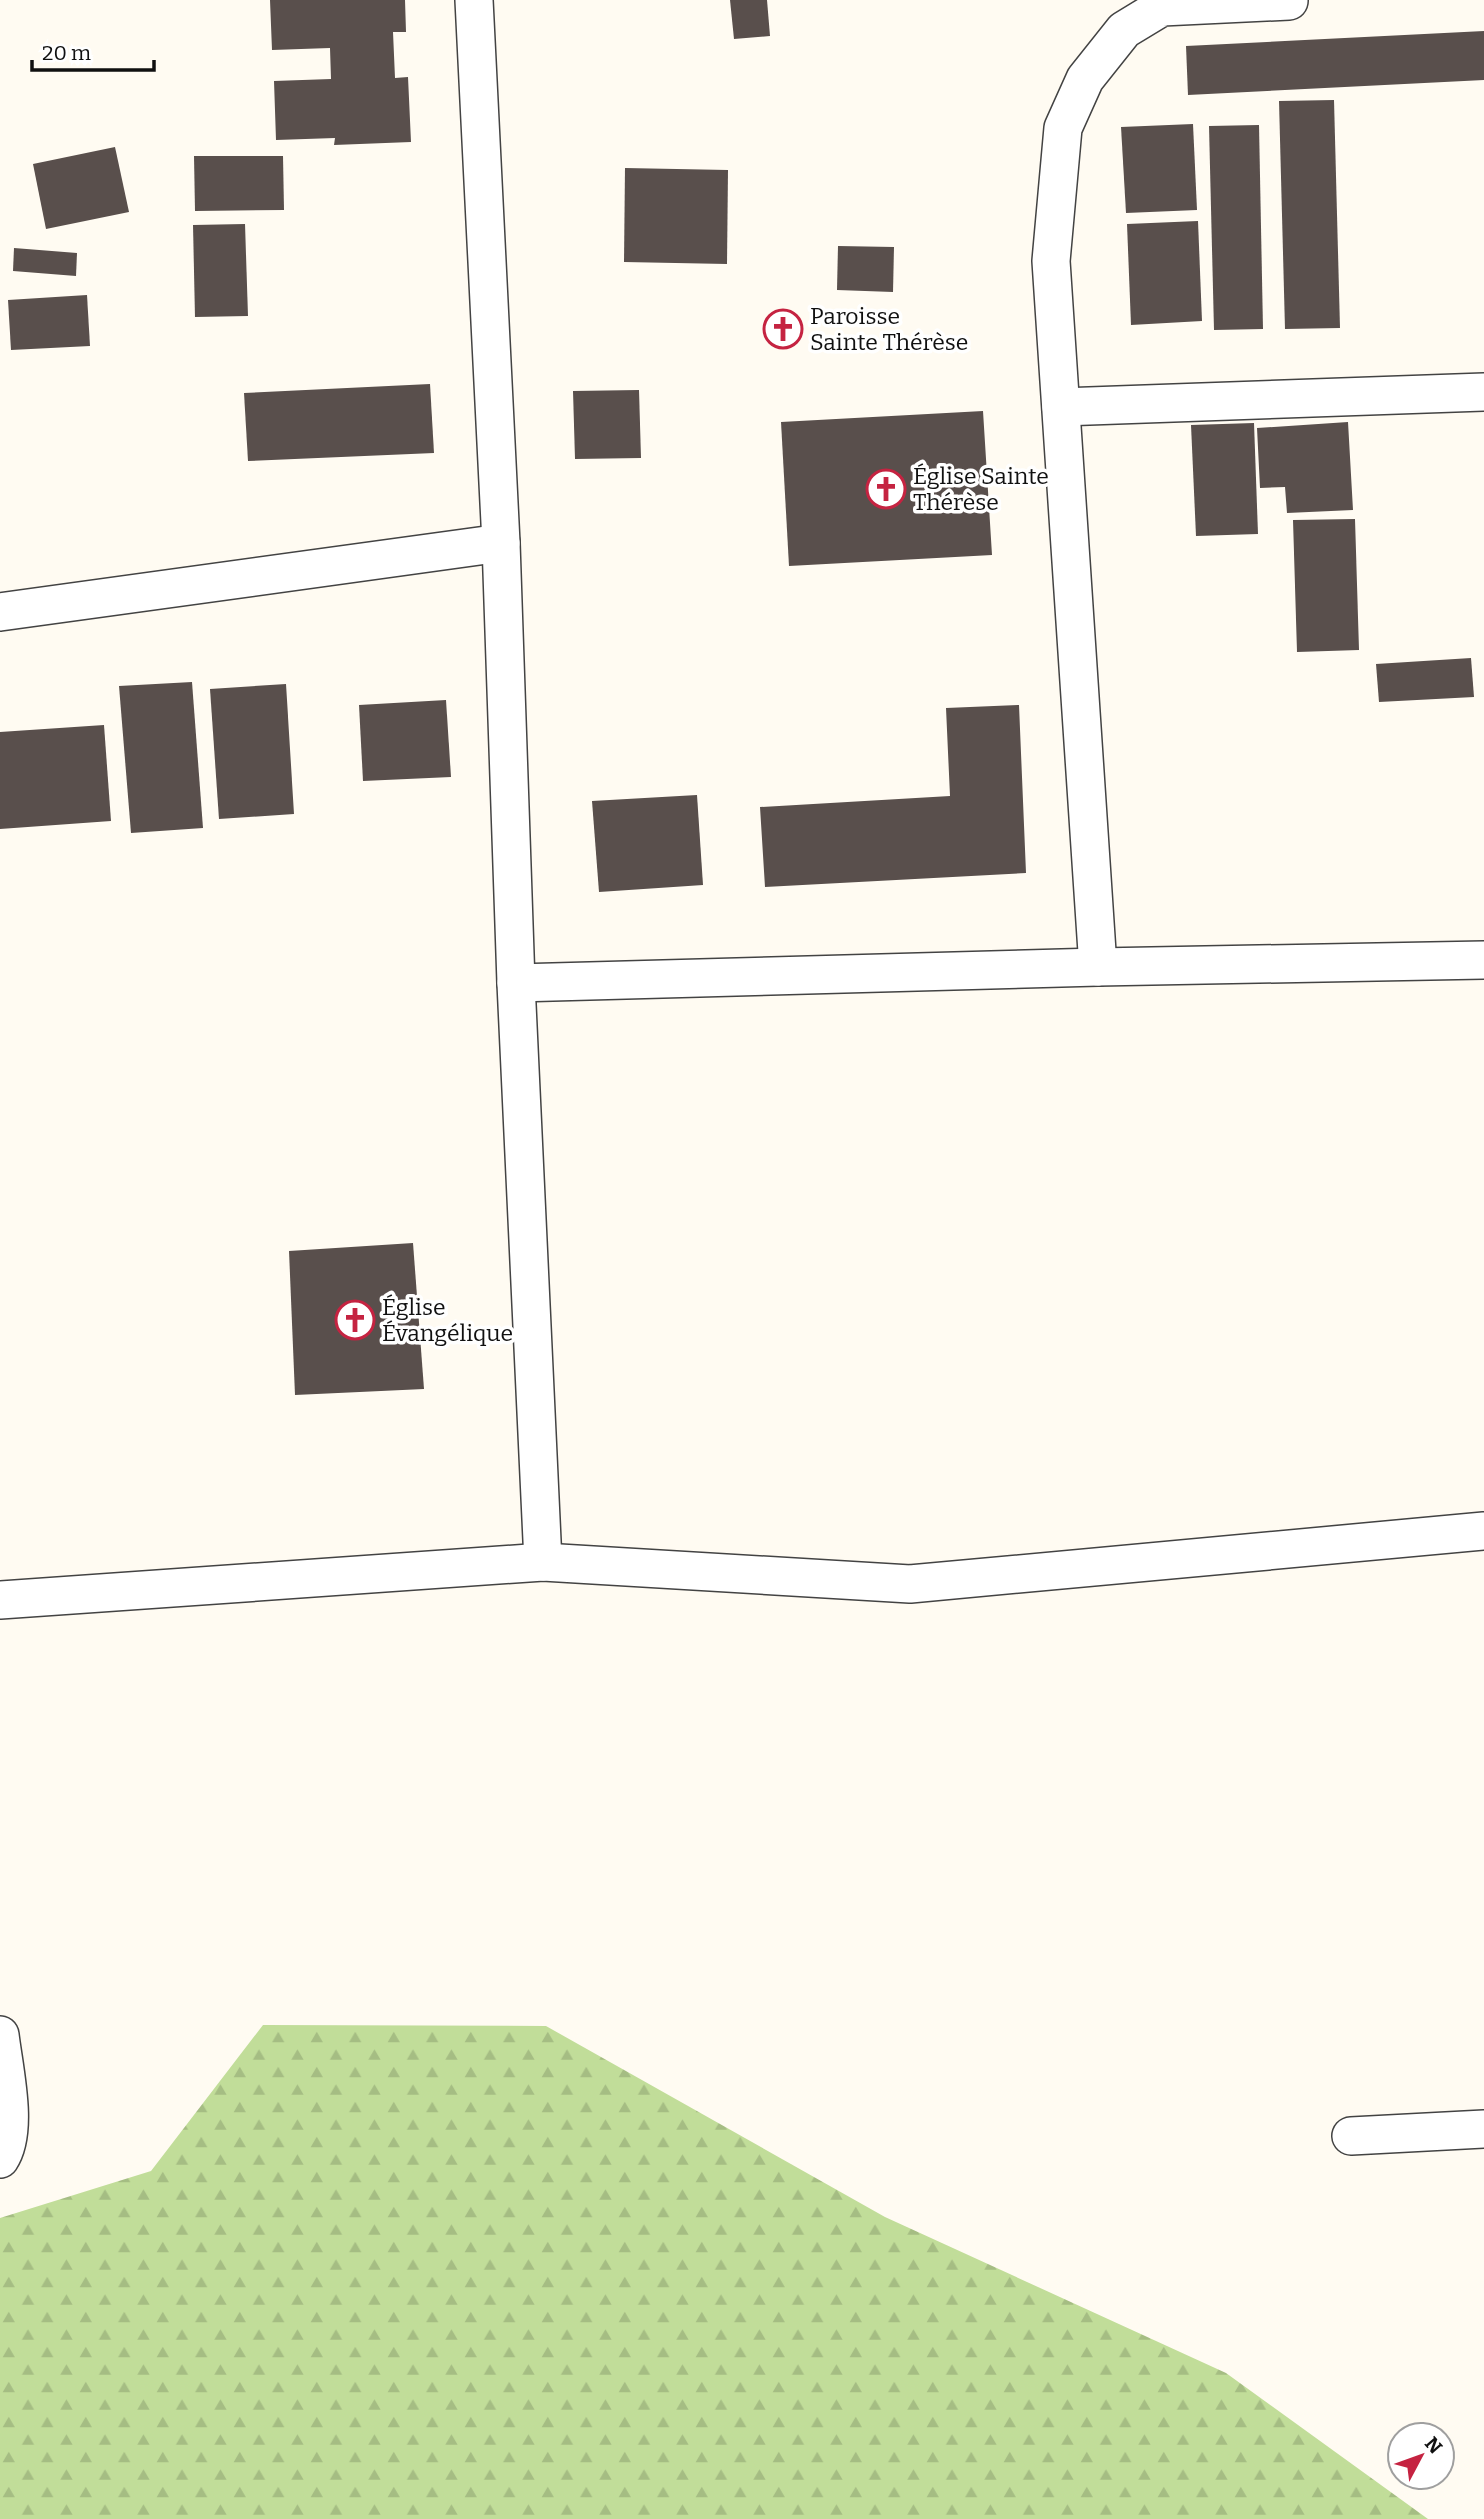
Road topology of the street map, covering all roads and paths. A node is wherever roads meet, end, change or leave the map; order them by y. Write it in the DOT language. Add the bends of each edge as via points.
graph roads {
  1 [pos="474,0"];
  2 [pos="1289,1"];
  3 [pos="1484,392"];
  4 [pos="1060,407"];
  5 [pos="502,543"];
  6 [pos="0,612"];
  7 [pos="1484,960"];
  8 [pos="1098,967"];
  9 [pos="516,983"];
  10 [pos="1484,1531"];
  11 [pos="543,1562"];
  12 [pos="0,1600"];
  13 [pos="0,2035"];
  14 [pos="1484,2129"];
  15 [pos="1352,2136"];
  16 [pos="0,2159"];
  1 -- 5 [label="street"];
  2 -- 4 [label="street" via="1162,7 1124,30 1085,79 1063,128 1051,261"];
  3 -- 4 [label="street"];
  4 -- 8 [label="street"];
  5 -- 6 [label="street"];
  5 -- 9 [label="street"];
  7 -- 8 [label="street"];
  8 -- 9 [label="street"];
  9 -- 11 [label="street"];
  10 -- 11 [label="street" via="910,1584"];
  11 -- 12 [label="street"];
  13 -- 16 [label="street" via="9,2120 8,2148"];
  14 -- 15 [label="street"];
}
